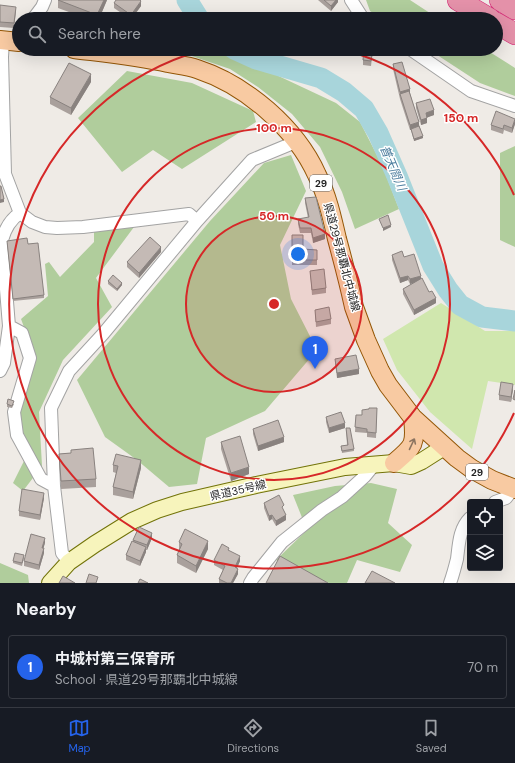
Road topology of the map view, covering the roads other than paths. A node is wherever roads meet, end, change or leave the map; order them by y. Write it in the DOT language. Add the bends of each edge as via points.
graph roads {
  1 [pos="45,0"];
  2 [pos="351,0"];
  3 [pos="458,0"];
  4 [pos="500,0"];
  5 [pos="515,9"];
  6 [pos="38,12"];
  7 [pos="359,12"];
  8 [pos="478,12"];
  9 [pos="503,27"];
  10 [pos="515,34"];
  11 [pos="12,41"];
  12 [pos="130,56"];
  13 [pos="420,56"];
  14 [pos="515,106"];
  15 [pos="298,141"];
  16 [pos="3,176"];
  17 [pos="20,213"];
  18 [pos="197,221"];
  19 [pos="9,326"];
  20 [pos="0,371"];
  21 [pos="414,418"];
  22 [pos="444,447"];
  23 [pos="394,463"];
  24 [pos="374,465"];
  25 [pos="54,486"];
  26 [pos="514,489"];
  27 [pos="503,499"];
  28 [pos="467,521"];
  29 [pos="69,562"];
  30 [pos="50,583"];
  31 [pos="250,583"];
  32 [pos="450,583"];
  1 -- 6 [label="street"];
  2 -- 7 [label="street"];
  3 -- 8 [label="highway"];
  4 -- 5 [label="highway"];
  9 -- 10 [label="highway"];
  11 -- 16 [label="street" via="2,57"];
  12 -- 15 [label="main road, 県道29号那覇北中城線 / 29" via="198,69 240,89 268,110"];
  13 -- 14 [label="street" via="471,91"];
  15 -- 18 [label="street" via="252,160"];
  15 -- 21 [label="main road, 県道29号那覇北中城線 / 29" via="308,156 327,199 354,307 366,340 388,385"];
  16 -- 17 [label="street"];
  17 -- 18 [label="street" via="32,222 57,228 189,214"];
  17 -- 19 [label="street" via="10,222 2,240"];
  18 -- 25 [label="street" via="69,372 51,408"];
  19 -- 20 [label="street" via="4,363"];
  19 -- 25 [label="street" via="22,333 30,358 14,412 17,435 41,479"];
  21 -- 22 [label="main road, 県道29号那覇北中城線 / 29"];
  23 -- 21 [label="main road, one-way" via="413,444"];
  22 -- 23 [label="main road, 県道35号線" via="417,464 410,466"];
  22 -- 26 [label="main road, 県道29号那覇北中城線 / 29" via="472,469"];
  23 -- 24 [label="main road, 県道35号線"];
  24 -- 29 [label="main road, 県道35号線" via="345,466 182,502 132,521"];
  24 -- 31 [label="street" via="342,497 282,542"];
  25 -- 29 [label="street" via="62,553"];
  26 -- 27 [label="street"];
  28 -- 32 [label="street" via="461,533"];
  29 -- 30 [label="main road, 県道35号線"];
}
